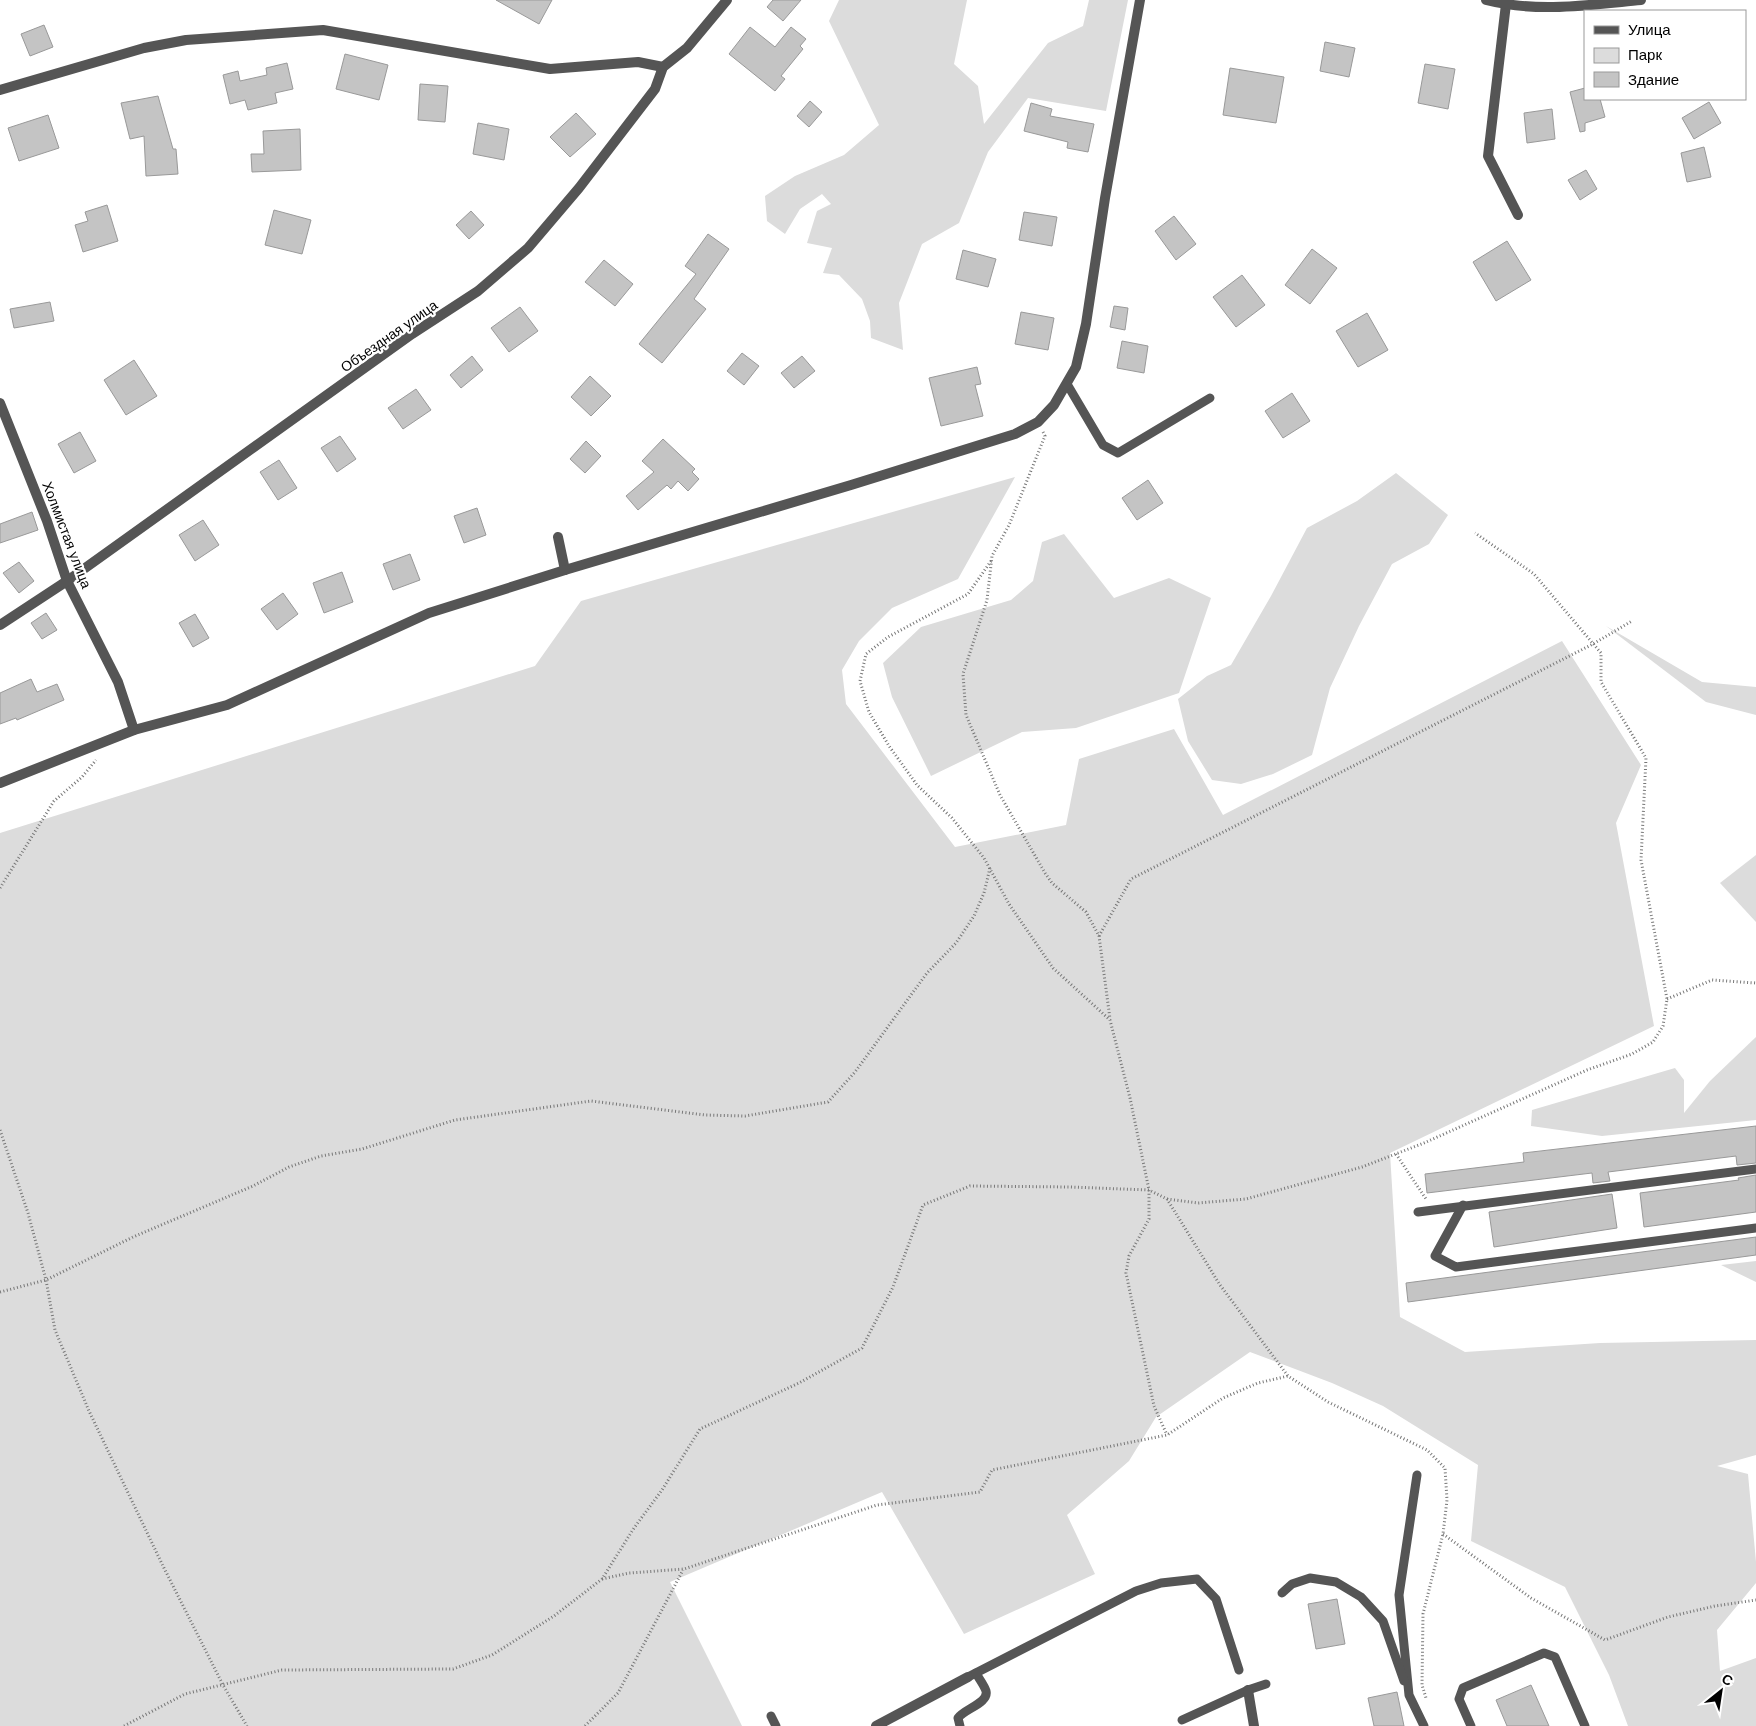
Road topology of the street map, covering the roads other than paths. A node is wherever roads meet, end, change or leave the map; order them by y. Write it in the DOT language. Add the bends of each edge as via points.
graph roads {
  1 [pos="727,0"];
  2 [pos="1140,0"];
  3 [pos="1486,0"];
  4 [pos="1641,0"];
  5 [pos="1506,4"];
  6 [pos="663,67"];
  7 [pos="0,90"];
  8 [pos="1518,214"];
  9 [pos="1067,384"];
  10 [pos="1210,398"];
  11 [pos="0,403"];
  12 [pos="558,537"];
  13 [pos="565,570"];
  14 [pos="67,581"];
  15 [pos="0,625"];
  16 [pos="134,730"];
  17 [pos="0,783"];
  18 [pos="1756,1169"];
  19 [pos="1463,1205"];
  20 [pos="1418,1212"];
  21 [pos="1756,1228"];
  22 [pos="1417,1475"];
  23 [pos="1282,1593"];
  24 [pos="1238,1670"];
  25 [pos="972,1675"];
  26 [pos="1266,1684"];
  27 [pos="1248,1690"];
  28 [pos="1409,1695"];
  29 [pos="771,1716"];
  30 [pos="1182,1720"];
  31 [pos="776,1726"];
  32 [pos="876,1726"];
  33 [pos="960,1726"];
  34 [pos="1254,1726"];
  35 [pos="1424,1726"];
  36 [pos="1471,1726"];
  37 [pos="1585,1726"];
  1 -- 6 [label="street" via="687,48"];
  2 -- 9 [label="street" via="1086,324 1076,367"];
  3 -- 5 [label="street"];
  4 -- 5 [label="street" via="1550,8"];
  5 -- 8 [label="street" via="1488,156"];
  6 -- 7 [label="street" via="638,62 550,70 323,30 186,40 144,48"];
  6 -- 14 [label="street, Объездная улица" via="650,96 528,248 478,291 412,334"];
  9 -- 10 [label="lane" via="1102,446 1118,453"];
  9 -- 13 [label="street" via="1054,406 1038,422 1016,434"];
  11 -- 14 [label="street, Холмистая улица"];
  12 -- 13 [label="street"];
  13 -- 16 [label="street" via="428,613 227,705"];
  14 -- 15 [label="street, Объездная улица"];
  14 -- 16 [label="street, Холмистая улица" via="118,682"];
  16 -- 17 [label="street"];
  18 -- 19 [label="lane"];
  19 -- 20 [label="lane"];
  19 -- 21 [label="lane" via="1435,1256 1456,1267"];
  22 -- 28 [label="lane" via="1399,1595"];
  23 -- 28 [label="lane" via="1292,1584 1310,1578 1336,1582 1361,1597 1383,1621"];
  24 -- 25 [label="lane" via="1216,1599 1196,1579 1161,1583 1136,1591"];
  25 -- 32 [label="street"];
  25 -- 33 [label="lane" via="986,1691 986,1697 962,1712 958,1718"];
  26 -- 27 [label="lane"];
  27 -- 30 [label="lane"];
  27 -- 34 [label="street"];
  28 -- 35 [label="lane"];
  29 -- 31 [label="lane"];
  36 -- 37 [label="lane" via="1459,1699 1463,1688 1544,1653 1555,1657"];
}
